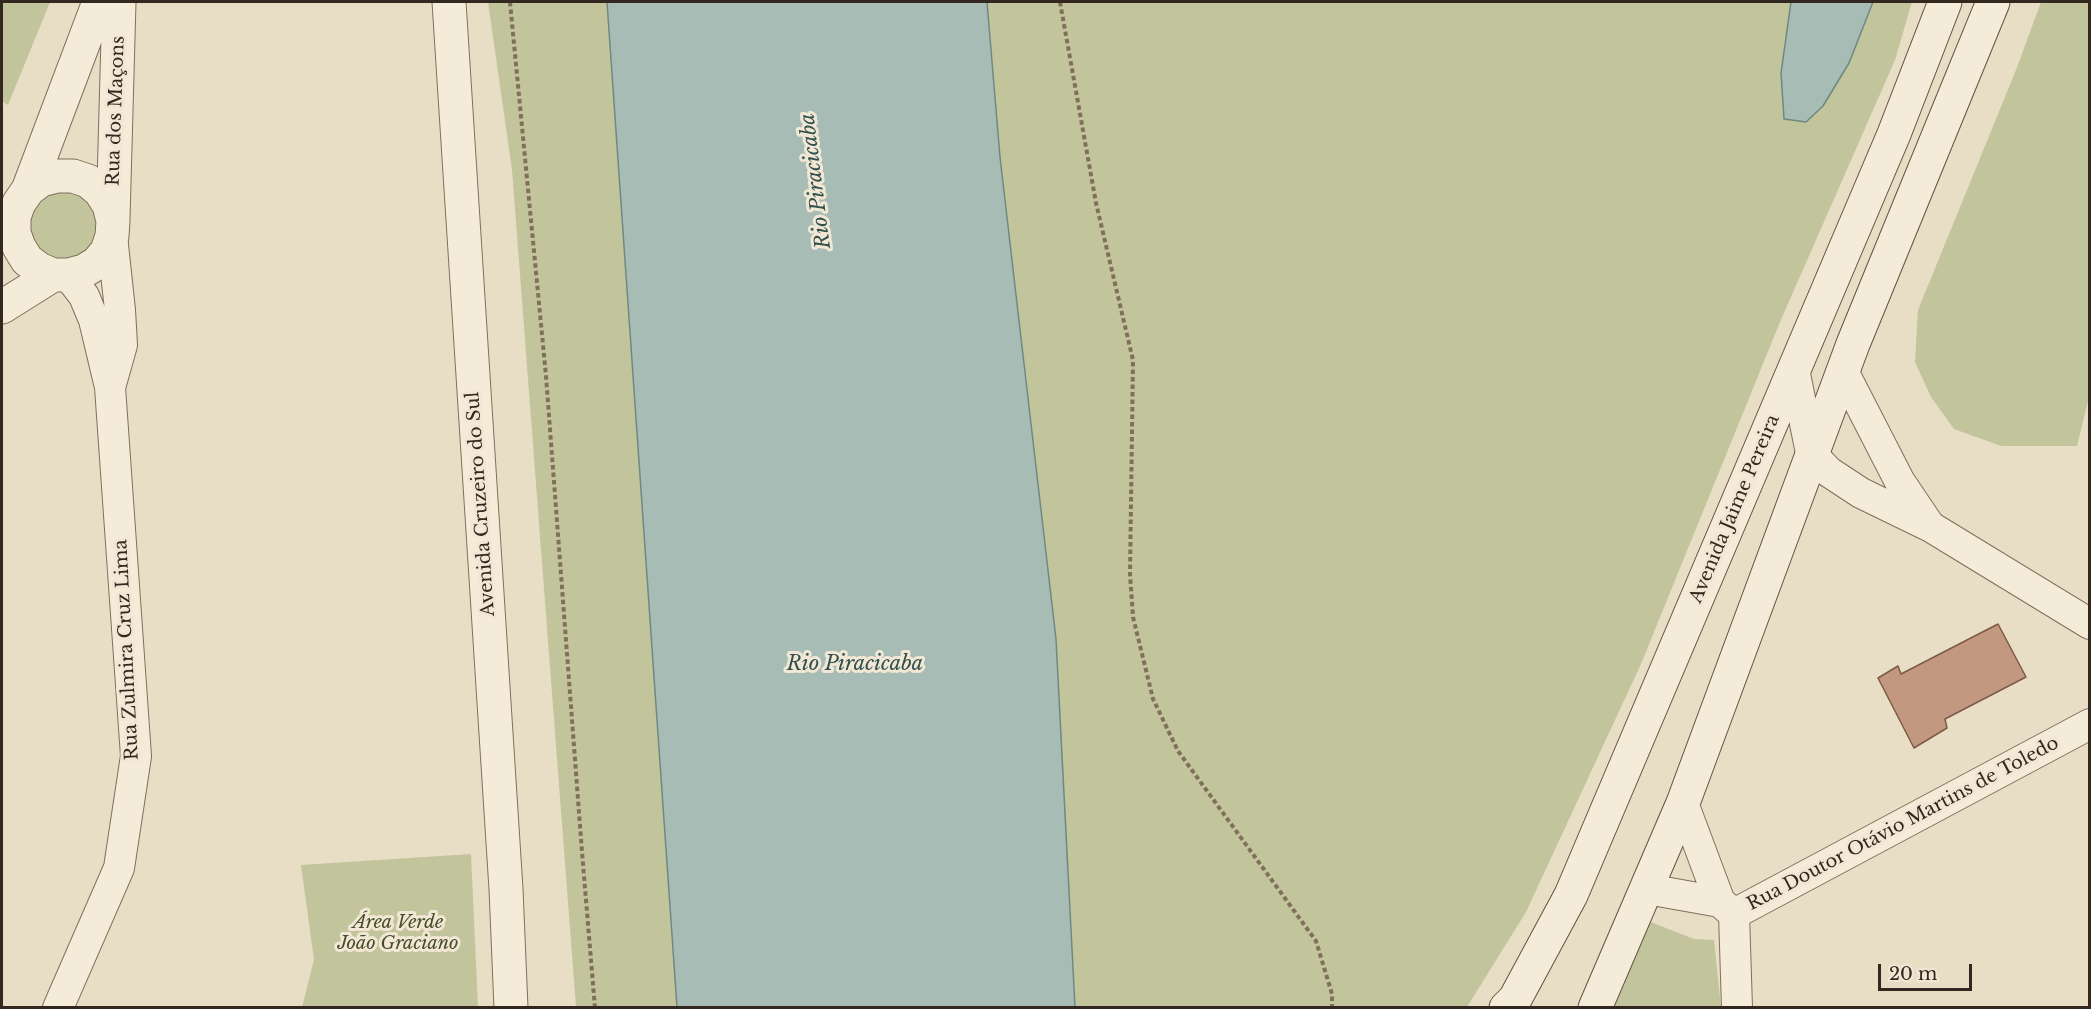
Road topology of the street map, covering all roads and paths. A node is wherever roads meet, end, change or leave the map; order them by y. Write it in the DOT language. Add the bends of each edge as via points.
graph roads {
  1 [pos="99,2"];
  2 [pos="119,2"];
  3 [pos="449,2"];
  4 [pos="510,2"];
  5 [pos="1060,2"];
  6 [pos="1945,2"];
  7 [pos="1993,2"];
  8 [pos="23,197"];
  9 [pos="113,228"];
  10 [pos="2,241"];
  11 [pos="61,275"];
  12 [pos="2,307"];
  13 [pos="1794,369"];
  14 [pos="1843,371"];
  15 [pos="110,387"];
  16 [pos="1811,453"];
  17 [pos="1931,527"];
  18 [pos="2090,624"];
  19 [pos="2090,724"];
  20 [pos="1683,803"];
  21 [pos="1647,889"];
  22 [pos="1727,908"];
  23 [pos="58,1008"];
  24 [pos="511,1008"];
  25 [pos="595,1008"];
  26 [pos="1332,1008"];
  27 [pos="1506,1008"];
  28 [pos="1595,1008"];
  29 [pos="1737,1008"];
  1 -- 8 [label="main road, Rua dos Maçons"];
  2 -- 9 [label="main road, Rua dos Maçons"];
  3 -- 24 [label="main road, Avenida Cruzeiro do Sul"];
  4 -- 25 [label="path" via="546,376"];
  5 -- 26 [label="path" via="1095,203 1133,360 1130,573 1133,617 1153,699 1178,751 1316,941 1332,994"];
  6 -- 13 [label="main road, Avenida Jaime Pereira" via="1894,134"];
  7 -- 14 [label="main road"];
  8 -- 9 [label="main road" via="41,180 57,176 88,181 109,205"];
  8 -- 10 [label="main road, Rua dos Maçons"];
  8 -- 11 [label="main road" via="14,217 19,247 39,269"];
  9 -- 11 [label="main road" via="107,251 97,263 84,271"];
  9 -- 15 [label="street, Rua Zulmira Cruz Lima" via="122,345"];
  11 -- 12 [label="main road"];
  11 -- 15 [label="street, Rua Zulmira Cruz Lima" via="84,296 94,320"];
  13 -- 16 [label="street"];
  13 -- 27 [label="main road, Avenida Jaime Pereira" via="1570,895 1515,999"];
  14 -- 16 [label="main road"];
  14 -- 17 [label="street" via="1900,483"];
  15 -- 23 [label="street, Rua Zulmira Cruz Lima" via="136,756 119,868"];
  16 -- 17 [label="street" via="1829,472 1861,493"];
  16 -- 20 [label="main road"];
  17 -- 18 [label="street"];
  19 -- 22 [label="street, Rua Doutor Otávio Martins de Toledo"];
  20 -- 21 [label="main road"];
  20 -- 22 [label="street, Rua Doutor Otávio Martins de Toledo"];
  21 -- 22 [label="street, Rua Doutor Otávio Martins de Toledo"];
  21 -- 28 [label="main road"];
  22 -- 29 [label="street"];
}
